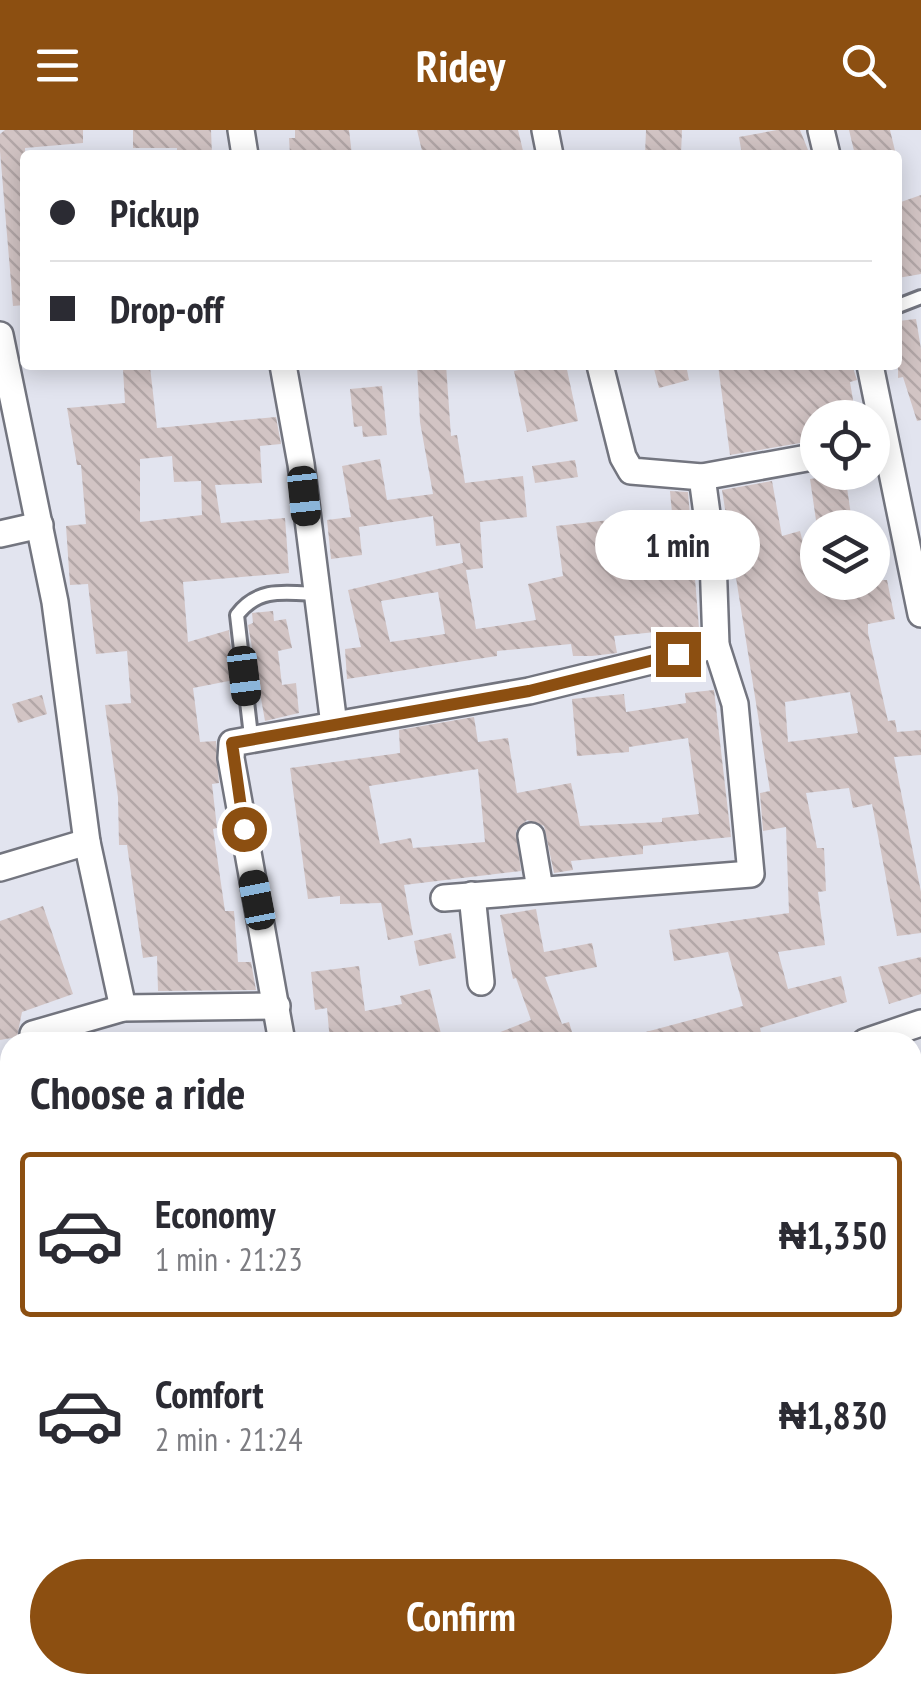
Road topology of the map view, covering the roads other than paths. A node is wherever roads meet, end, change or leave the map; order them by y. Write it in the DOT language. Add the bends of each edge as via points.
graph roads {
  1 [pos="0,334"];
  2 [pos="284,370"];
  3 [pos="601,370"];
  4 [pos="871,370"];
  5 [pos="874,400"];
  6 [pos="800,459"];
  7 [pos="890,467"];
  8 [pos="702,476"];
  9 [pos="911,508"];
  10 [pos="40,525"];
  11 [pos="0,534"];
  12 [pos="314,594"];
  13 [pos="921,614"];
  14 [pos="716,645"];
  15 [pos="334,725"];
  16 [pos="251,736"];
  17 [pos="531,836"];
  18 [pos="87,842"];
  19 [pos="0,868"];
  20 [pos="540,889"];
  21 [pos="472,896"];
  22 [pos="444,898"];
  23 [pos="481,982"];
  24 [pos="277,1006"];
  25 [pos="124,1008"];
  26 [pos="921,1023"];
  27 [pos="40,1032"];
  28 [pos="281,1032"];
  29 [pos="894,1032"];
  1 -- 10 [label="street"];
  2 -- 12 [label="street"];
  3 -- 8 [label="street" via="631,471"];
  4 -- 5 [label="street"];
  6 -- 8 [label="street"];
  7 -- 9 [label="street"];
  8 -- 14 [label="street"];
  9 -- 13 [label="street"];
  10 -- 11 [label="street"];
  10 -- 18 [label="street"];
  12 -- 15 [label="street"];
  12 -- 16 [label="lane" via="265,593 236,615"];
  14 -- 15 [label="street" via="529,691"];
  14 -- 20 [label="street" via="735,704 751,874"];
  15 -- 16 [label="street"];
  16 -- 24 [label="street" via="232,743 231,758"];
  17 -- 20 [label="street"];
  18 -- 19 [label="street"];
  18 -- 25 [label="street"];
  20 -- 21 [label="street"];
  21 -- 22 [label="street"];
  21 -- 23 [label="street"];
  24 -- 25 [label="street"];
  24 -- 28 [label="street"];
  25 -- 27 [label="street"];
  26 -- 29 [label="street"];
}
